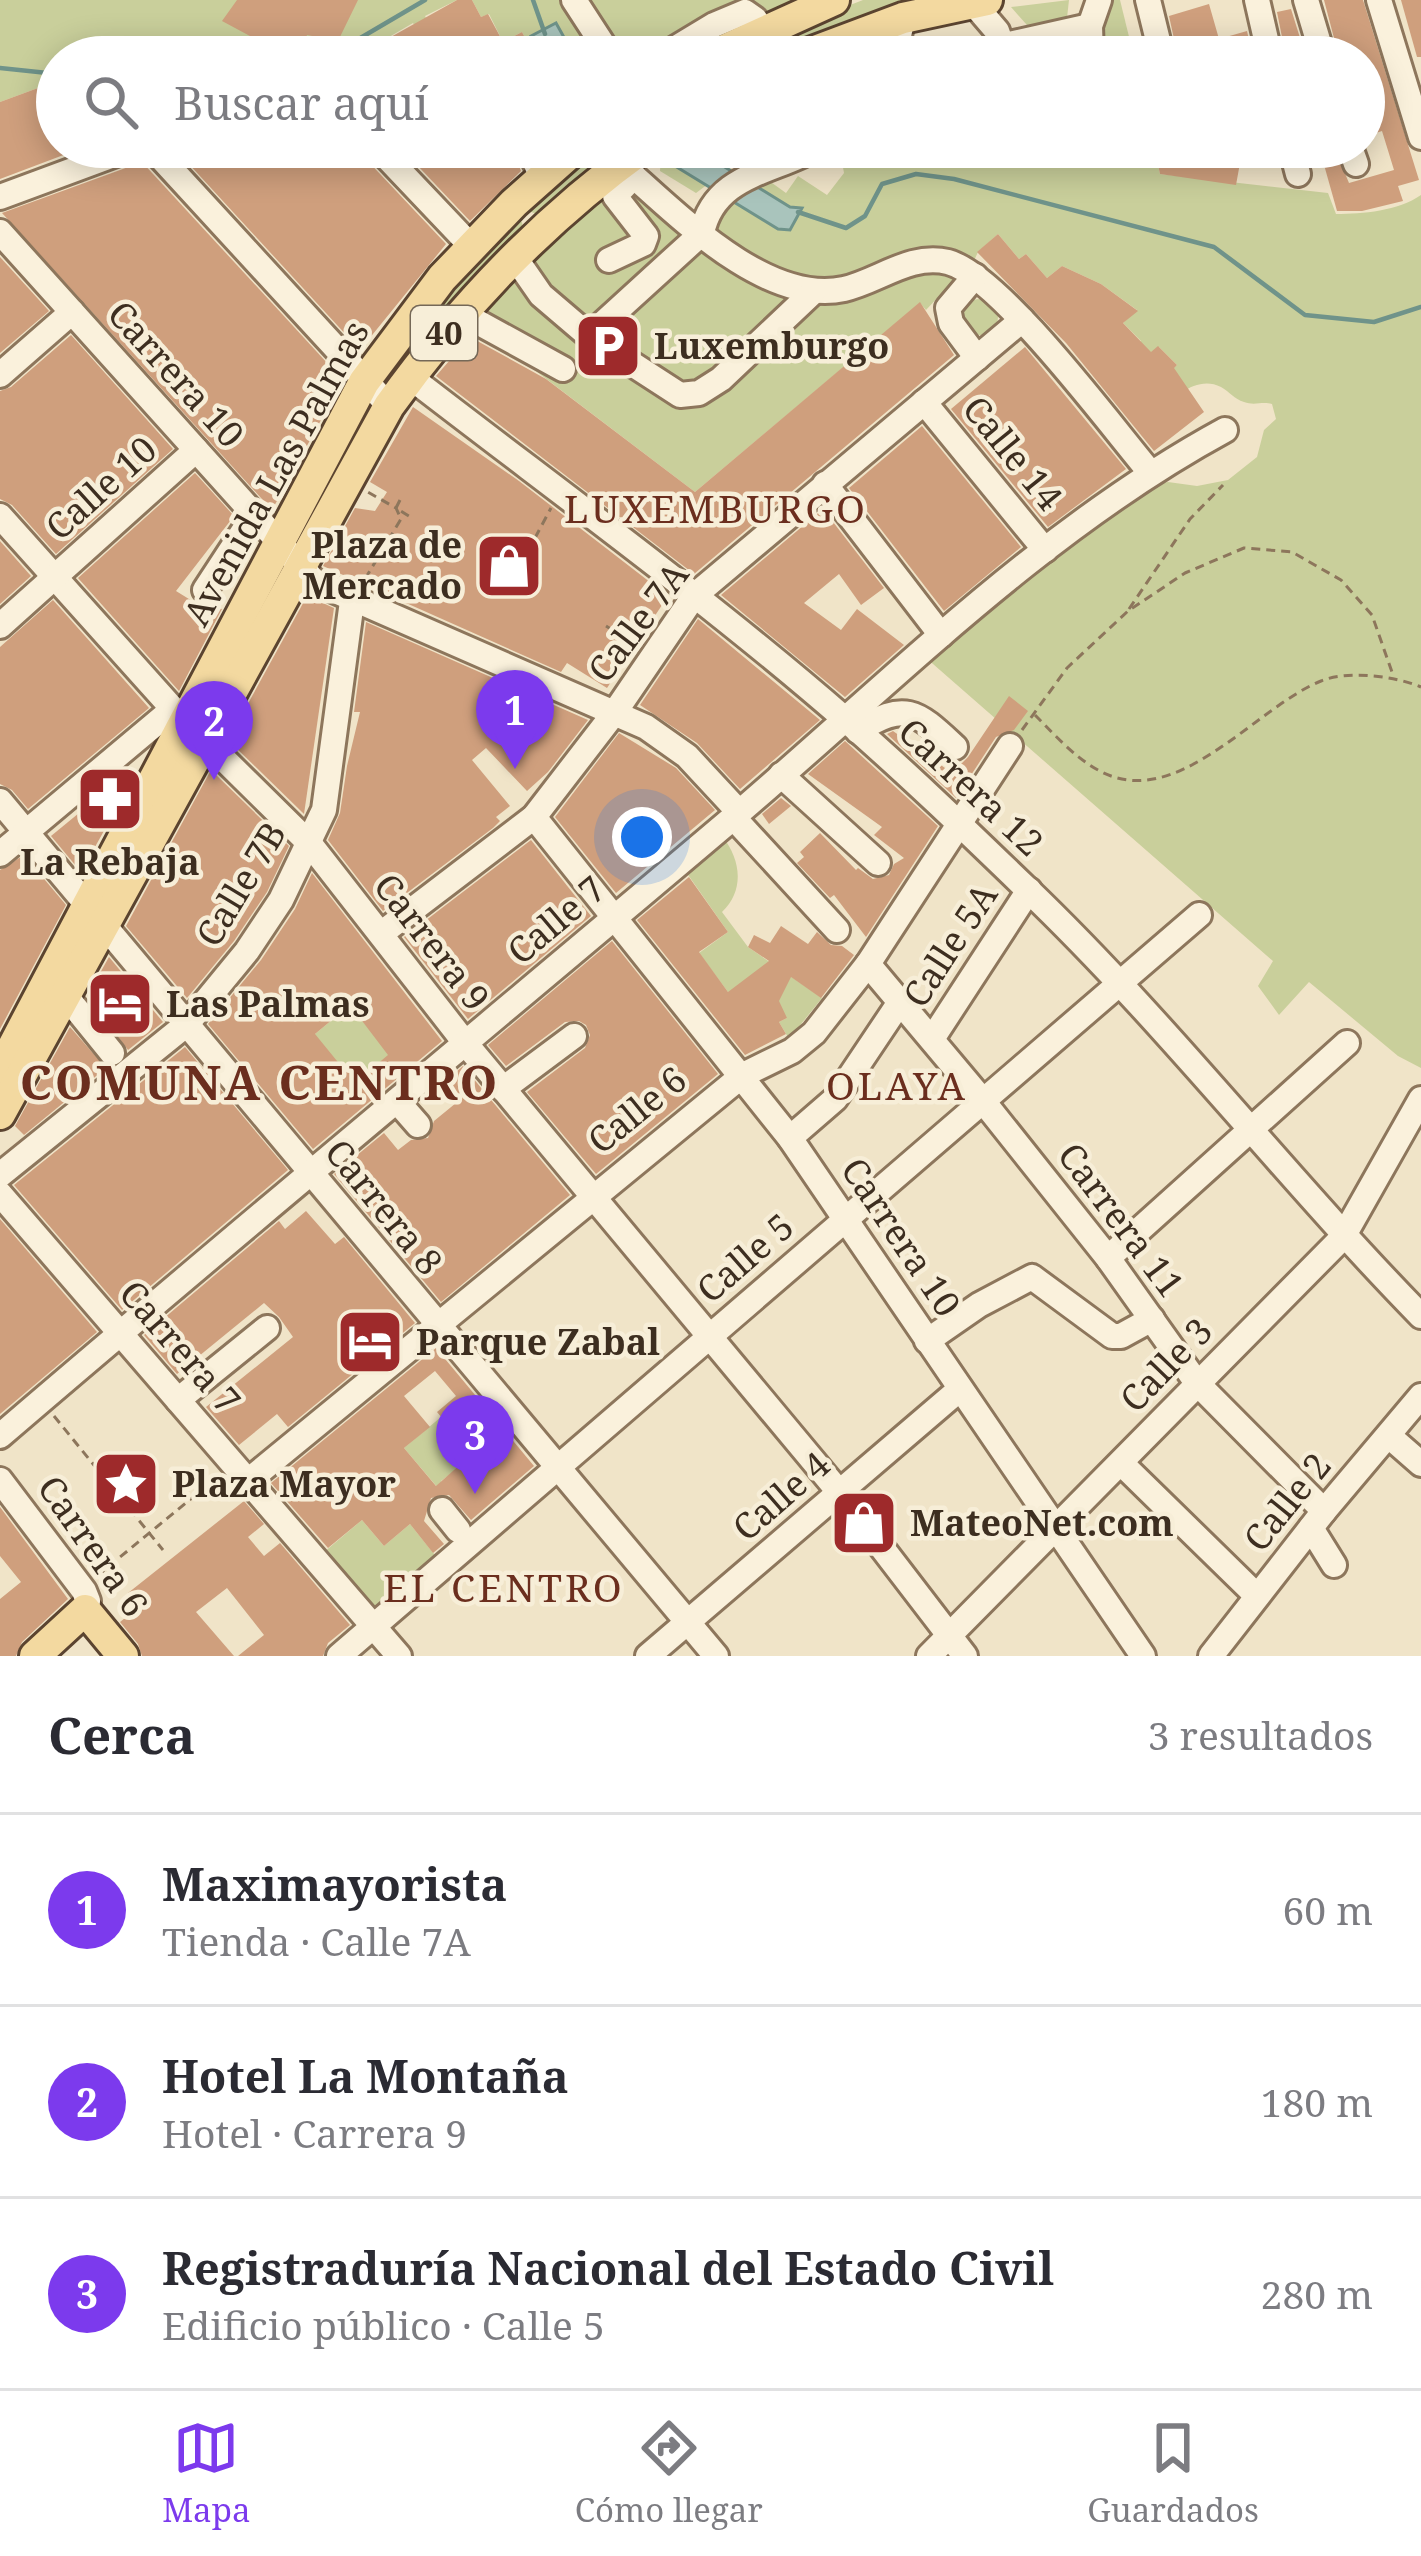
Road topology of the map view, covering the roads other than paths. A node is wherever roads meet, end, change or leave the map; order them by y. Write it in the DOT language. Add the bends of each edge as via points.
graph roads {
  1 [pos="574,0"];
  2 [pos="834,0"];
  3 [pos="1099,0"];
  4 [pos="1148,0"];
  5 [pos="1257,0"];
  6 [pos="1306,0"];
  7 [pos="1379,0"];
  8 [pos="980,2"];
  9 [pos="935,5"];
  10 [pos="903,18"];
  11 [pos="1090,26"];
  12 [pos="762,30"];
  13 [pos="597,36"];
  14 [pos="696,36"];
  15 [pos="750,36"];
  16 [pos="855,36"];
  17 [pos="899,36"];
  18 [pos="998,36"];
  19 [pos="1070,36"];
  20 [pos="1090,36"];
  21 [pos="1157,36"];
  22 [pos="1265,36"];
  23 [pos="1317,36"];
  24 [pos="1421,137"];
  25 [pos="78,168"];
  26 [pos="170,168"];
  27 [pos="397,168"];
  28 [pos="537,168"];
  29 [pos="553,168"];
  30 [pos="625,168"];
  31 [pos="630,168"];
  32 [pos="639,168"];
  33 [pos="769,168"];
  34 [pos="1297,168"];
  35 [pos="1298,174"];
  36 [pos="542,178"];
  37 [pos="0,197"];
  38 [pos="514,203"];
  39 [pos="0,232"];
  40 [pos="538,232"];
  41 [pos="702,233"];
  42 [pos="470,246"];
  43 [pos="609,260"];
  44 [pos="504,266"];
  45 [pos="975,275"];
  46 [pos="813,292"];
  47 [pos="72,312"];
  48 [pos="461,313"];
  49 [pos="1022,320"];
  50 [pos="589,336"];
  51 [pos="977,358"];
  52 [pos="563,369"];
  53 [pos="0,375"];
  54 [pos="410,376"];
  55 [pos="364,382"];
  56 [pos="924,402"];
  57 [pos="388,406"];
  58 [pos="1225,430"];
  59 [pos="196,450"];
  60 [pos="1149,471"];
  61 [pos="825,484"];
  62 [pos="254,515"];
  63 [pos="0,516"];
  64 [pos="1046,550"];
  65 [pos="289,554"];
  66 [pos="56,577"];
  67 [pos="205,590"];
  68 [pos="694,596"];
  69 [pos="352,601"];
  70 [pos="0,626"];
  71 [pos="941,635"];
  72 [pos="615,712"];
  73 [pos="188,723"];
  74 [pos="852,725"];
  75 [pos="1010,746"];
  76 [pos="956,747"];
  77 [pos="781,776"];
  78 [pos="0,801"];
  79 [pos="736,814"];
  80 [pos="534,817"];
  81 [pos="957,822"];
  82 [pos="27,831"];
  83 [pos="310,844"];
  84 [pos="0,854"];
  85 [pos="878,863"];
  86 [pos="1029,890"];
  87 [pos="96,914"];
  88 [pos="1198,915"];
  89 [pos="615,917"];
  90 [pos="837,929"];
  91 [pos="382,933"];
  92 [pos="868,964"];
  93 [pos="1120,982"];
  94 [pos="65,995"];
  95 [pos="900,1002"];
  96 [pos="187,1024"];
  97 [pos="574,1036"];
  98 [pos="932,1039"];
  99 [pos="1347,1042"];
  100 [pos="466,1043"];
  101 [pos="120,1064"];
  102 [pos="0,1071"];
  103 [pos="743,1075"];
  104 [pos="503,1089"];
  105 [pos="1421,1099"];
  106 [pos="397,1101"];
  107 [pos="983,1101"];
  108 [pos="0,1118"];
  109 [pos="418,1125"];
  110 [pos="1248,1131"];
  111 [pos="790,1138"];
  112 [pos="1412,1139"];
  113 [pos="33,1147"];
  114 [pos="310,1174"];
  115 [pos="0,1175"];
  116 [pos="0,1194"];
  117 [pos="592,1197"];
  118 [pos="846,1219"];
  119 [pos="1343,1237"];
  120 [pos="1108,1258"];
  121 [pos="1421,1316"];
  122 [pos="1152,1319"];
  123 [pos="437,1327"];
  124 [pos="267,1328"];
  125 [pos="121,1334"];
  126 [pos="710,1336"];
  127 [pos="927,1341"];
  128 [pos="1197,1382"];
  129 [pos="960,1389"];
  130 [pos="1421,1396"];
  131 [pos="178,1400"];
  132 [pos="0,1436"];
  133 [pos="1389,1436"];
  134 [pos="1121,1463"];
  135 [pos="1421,1464"];
  136 [pos="556,1468"];
  137 [pos="241,1473"];
  138 [pos="0,1480"];
  139 [pos="840,1493"];
  140 [pos="442,1510"];
  141 [pos="1317,1519"];
  142 [pos="1058,1526"];
  143 [pos="464,1536"];
  144 [pos="1334,1565"];
  145 [pos="1257,1596"];
  146 [pos="84,1599"];
  147 [pos="688,1624"];
  148 [pos="373,1627"];
  149 [pos="957,1646"];
  150 [pos="34,1656"];
  151 [pos="123,1656"];
  152 [pos="339,1656"];
  153 [pos="399,1656"];
  154 [pos="648,1656"];
  155 [pos="716,1656"];
  156 [pos="929,1656"];
  157 [pos="1143,1656"];
  158 [pos="1211,1656"];
  1 -- 13 [label="street"];
  2 -- 12 [label="main road"];
  3 -- 11 [label="street"];
  4 -- 21 [label="street"];
  5 -- 22 [label="street"];
  6 -- 23 [label="street"];
  7 -- 24 [label="street"];
  8 -- 9 [label="main road"];
  8 -- 18 [label="street"];
  9 -- 10 [label="main road"];
  10 -- 16 [label="main road"];
  10 -- 17 [label="street"];
  11 -- 19 [label="street"];
  11 -- 20 [label="street"];
  12 -- 14 [label="street" via="745,12"];
  12 -- 15 [label="main road"];
  25 -- 37 [label="street"];
  26 -- 55 [label="street"];
  27 -- 42 [label="street"];
  28 -- 36 [label="street"];
  29 -- 36 [label="main road, Avenida Las Palmas / 40"];
  30 -- 40 [label="main road, Avenida Las Palmas / 40"];
  31 -- 43 [label="street" via="615,196 646,236"];
  32 -- 41 [label="street"];
  33 -- 41 [label="street" via="737,182 710,208"];
  34 -- 35 [label="street"];
  36 -- 38 [label="main road, Avenida Las Palmas / 40"];
  38 -- 40 [label="main road"];
  38 -- 42 [label="main road, Avenida Las Palmas / 40"];
  39 -- 47 [label="street, Carrera 10"];
  40 -- 44 [label="main road, Avenida Las Palmas / 40"];
  41 -- 46 [label="street" via="777,283"];
  41 -- 50 [label="street"];
  42 -- 55 [label="main road, Avenida Las Palmas / 40"];
  44 -- 48 [label="main road, Avenida Las Palmas / 40"];
  44 -- 50 [label="street"];
  45 -- 46 [label="street" via="950,262 919,260 845,289"];
  45 -- 49 [label="street"];
  45 -- 51 [label="street" via="948,308"];
  46 -- 50 [label="street" via="700,392 665,389"];
  47 -- 53 [label="street"];
  47 -- 59 [label="street, Carrera 10"];
  48 -- 52 [label="street"];
  48 -- 54 [label="main road, Avenida Las Palmas / 40"];
  49 -- 51 [label="street, Calle 7A"];
  49 -- 60 [label="street"];
  51 -- 56 [label="street, Calle 7A"];
  54 -- 57 [label="main road, Avenida Las Palmas / 40"];
  54 -- 68 [label="street, Carrera 12"];
  55 -- 57 [label="street"];
  55 -- 65 [label="main road, Avenida Las Palmas / 40"];
  56 -- 61 [label="street, Calle 7A"];
  56 -- 64 [label="street, Calle 14"];
  57 -- 65 [label="main road, Avenida Las Palmas / 40" via="347,481"];
  58 -- 60 [label="street, Calle 7"];
  59 -- 62 [label="street, Carrera 10"];
  59 -- 66 [label="street, Calle 10"];
  60 -- 64 [label="street, Calle 7"];
  61 -- 68 [label="street, Calle 7A"];
  61 -- 71 [label="street"];
  62 -- 65 [label="street, Carrera 10"];
  62 -- 67 [label="street"];
  63 -- 66 [label="street, Carrera 9"];
  64 -- 71 [label="street, Calle 7"];
  65 -- 69 [label="street" via="315,582"];
  65 -- 73 [label="main road, Avenida Las Palmas / 40"];
  66 -- 70 [label="street, Calle 10"];
  66 -- 73 [label="street, Carrera 9"];
  68 -- 72 [label="street, Calle 7A"];
  68 -- 74 [label="street, Carrera 12"];
  69 -- 72 [label="street"];
  69 -- 83 [label="street, Calle 7B" via="324,810"];
  71 -- 74 [label="street, Calle 7"];
  72 -- 79 [label="street" via="687,756"];
  72 -- 80 [label="street, Calle 7A"];
  73 -- 82 [label="street"];
  73 -- 83 [label="street, Carrera 9"];
  73 -- 87 [label="main road, Avenida Las Palmas / 40"];
  74 -- 76 [label="street" via="897,711 920,715"];
  74 -- 77 [label="street, Calle 7"];
  74 -- 81 [label="street, Carrera 12"];
  75 -- 81 [label="street, Calle 6"];
  77 -- 79 [label="street, Calle 7"];
  77 -- 85 [label="street"];
  78 -- 82 [label="street, Carrera 8"];
  79 -- 89 [label="street, Calle 7"];
  79 -- 90 [label="street"];
  80 -- 89 [label="street, Carrera 10"];
  80 -- 91 [label="street, Calle 7A"];
  81 -- 86 [label="street, Carrera 12"];
  81 -- 92 [label="street, Calle 6"];
  82 -- 84 [label="street"];
  82 -- 87 [label="street, Carrera 8"];
  83 -- 91 [label="street, Carrera 9"];
  83 -- 96 [label="street, Calle 7B" via="247,951"];
  86 -- 93 [label="street, Carrera 12"];
  86 -- 98 [label="street, Calle 5A"];
  87 -- 94 [label="main road, Avenida Las Palmas / 40"];
  87 -- 96 [label="street, Carrera 8"];
  87 -- 102 [label="main road, Avenida Las Palmas / 40"];
  88 -- 93 [label="street, Calle 5"];
  89 -- 100 [label="street, Calle 7"];
  89 -- 103 [label="street, Carrera 10"];
  91 -- 100 [label="street, Carrera 9"];
  92 -- 95 [label="street, Carrera 11"];
  92 -- 103 [label="street, Calle 6" via="814,1034"];
  93 -- 107 [label="street, Calle 5"];
  93 -- 110 [label="street, Carrera 12"];
  94 -- 101 [label="street"];
  94 -- 108 [label="main road, Avenida Las Palmas / 40"];
  95 -- 98 [label="street, Carrera 11"];
  95 -- 111 [label="street" via="835,1099"];
  96 -- 101 [label="street, Calle 7B"];
  96 -- 114 [label="street, Carrera 8"];
  97 -- 104 [label="street"];
  98 -- 107 [label="street, Carrera 11"];
  99 -- 110 [label="street"];
  100 -- 104 [label="street, Carrera 9"];
  100 -- 106 [label="street, Calle 7"];
  101 -- 113 [label="street, Calle 7B"];
  103 -- 111 [label="street, Carrera 10"];
  103 -- 117 [label="street, Calle 6"];
  104 -- 117 [label="street, Carrera 9"];
  105 -- 112 [label="street, Calle 3"];
  106 -- 109 [label="street"];
  106 -- 114 [label="street, Calle 7"];
  107 -- 118 [label="street, Calle 5"];
  107 -- 120 [label="street, Carrera 11"];
  108 -- 113 [label="street"];
  110 -- 119 [label="street, Carrera 12"];
  110 -- 120 [label="street"];
  111 -- 118 [label="street, Carrera 10"];
  112 -- 119 [label="street, Calle 3"];
  113 -- 115 [label="street, Calle 7B"];
  114 -- 123 [label="street, Carrera 8"];
  114 -- 125 [label="street, Calle 7"];
  116 -- 125 [label="street, Carrera 7"];
  117 -- 123 [label="street, Calle 6"];
  117 -- 126 [label="street, Carrera 9"];
  118 -- 126 [label="street, Calle 5"];
  118 -- 127 [label="street, Carrera 10"];
  119 -- 121 [label="street, Carrera 12"];
  119 -- 128 [label="street, Calle 3"];
  120 -- 122 [label="street, Carrera 11"];
  122 -- 127 [label="street" via="1112,1336 1032,1277"];
  122 -- 128 [label="street, Carrera 11"];
  123 -- 136 [label="street, Carrera 8"];
  123 -- 137 [label="street, Calle 6"];
  124 -- 131 [label="street"];
  125 -- 131 [label="street, Carrera 7"];
  125 -- 132 [label="street, Calle 7"];
  126 -- 136 [label="street, Calle 5"];
  126 -- 139 [label="street, Carrera 9"];
  127 -- 129 [label="street, Carrera 10"];
  128 -- 134 [label="street, Calle 3"];
  128 -- 141 [label="street, Carrera 11"];
  129 -- 139 [label="street, Calle 4"];
  129 -- 142 [label="street, Carrera 10"];
  130 -- 133 [label="street, Calle 2"];
  131 -- 137 [label="street, Carrera 7"];
  133 -- 135 [label="street"];
  133 -- 141 [label="street, Calle 2"];
  134 -- 142 [label="street, Calle 3"];
  134 -- 145 [label="street"];
  136 -- 143 [label="street, Calle 5"];
  136 -- 147 [label="street, Carrera 8"];
  137 -- 148 [label="street, Carrera 7"];
  138 -- 146 [label="street, Carrera 6"];
  139 -- 147 [label="street, Calle 4"];
  139 -- 149 [label="street, Carrera 9"];
  140 -- 143 [label="street"];
  141 -- 144 [label="street, Carrera 11"];
  141 -- 145 [label="street, Calle 2"];
  142 -- 149 [label="street, Calle 3"];
  142 -- 157 [label="street, Carrera 10"];
  143 -- 148 [label="street, Calle 5"];
  145 -- 158 [label="street, Calle 2"];
  146 -- 150 [label="main road"];
  146 -- 151 [label="main road, Carrera 6"];
  147 -- 154 [label="street, Calle 4"];
  147 -- 155 [label="street, Carrera 8"];
  148 -- 152 [label="street, Calle 5"];
  148 -- 153 [label="street, Carrera 7"];
  149 -- 156 [label="street, Calle 3"];
}
